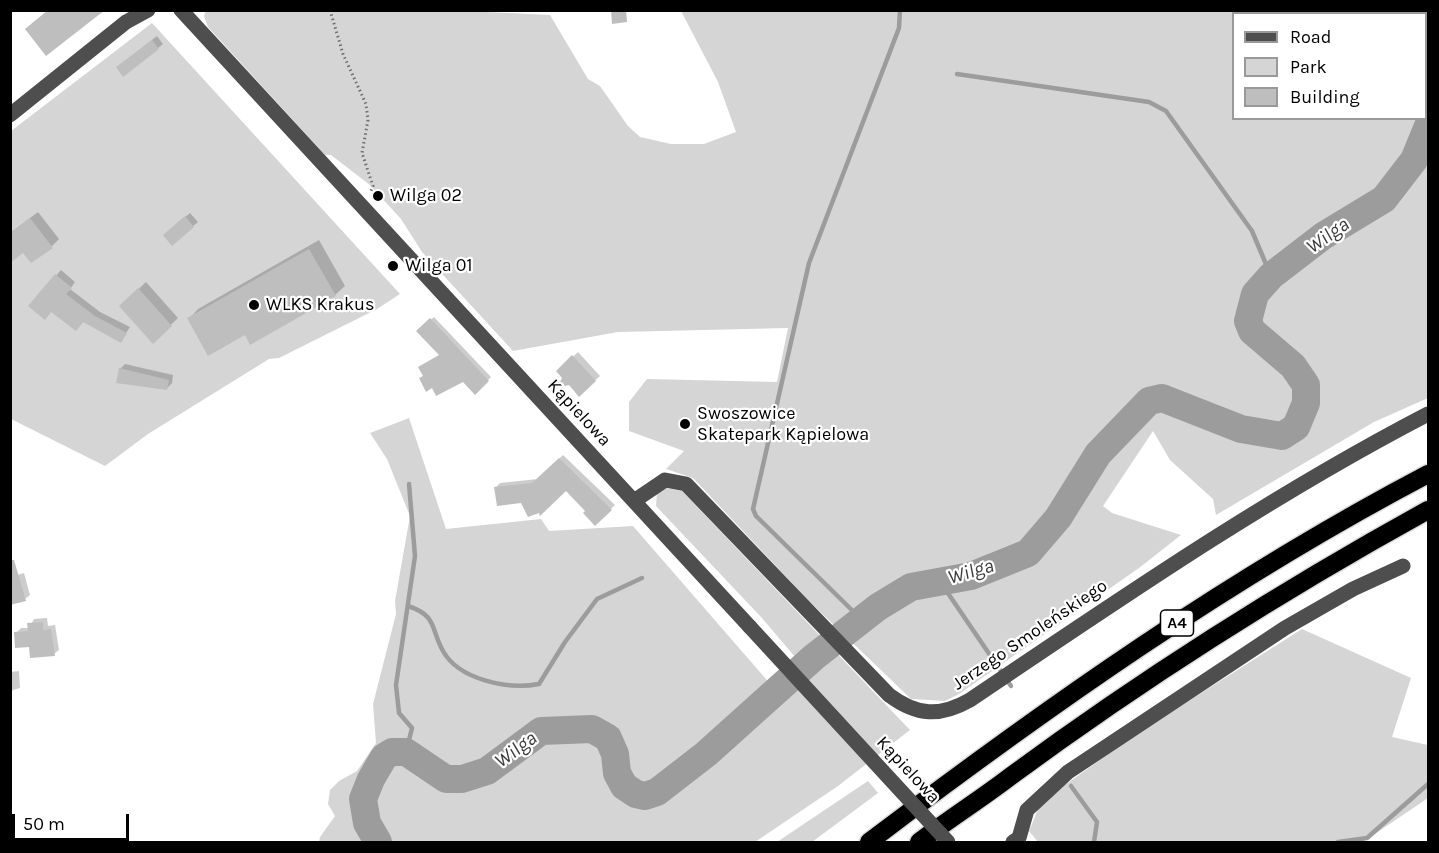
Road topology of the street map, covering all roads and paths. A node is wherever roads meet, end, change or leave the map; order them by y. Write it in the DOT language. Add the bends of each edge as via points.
graph roads {
  1 [pos="148,10"];
  2 [pos="330,10"];
  3 [pos="182,11"];
  4 [pos="10,115"];
  5 [pos="371,191"];
  6 [pos="1428,414"];
  7 [pos="1428,474"];
  8 [pos="634,501"];
  9 [pos="1428,510"];
  10 [pos="1403,566"];
  11 [pos="1018,841"];
  12 [pos="869,843"];
  13 [pos="919,843"];
  14 [pos="948,843"];
  1 -- 4 [label="street" via="126,22"];
  2 -- 5 [label="path" via="343,54 366,104 368,120 362,153 373,186"];
  3 -- 8 [label="street, Kąpielowa"];
  6 -- 8 [label="street, Jerzego Smoleńskiego" via="1272,500 954,709 927,714 902,705 686,484 665,480"];
  7 -- 12 [label="highway, A4" via="1307,541 1131,652"];
  8 -- 14 [label="street, Kąpielowa, bridge"];
  9 -- 13 [label="highway, A4" via="1219,633 1077,727"];
  10 -- 11 [label="street" via="1285,628 1068,772 1027,810"];
}
